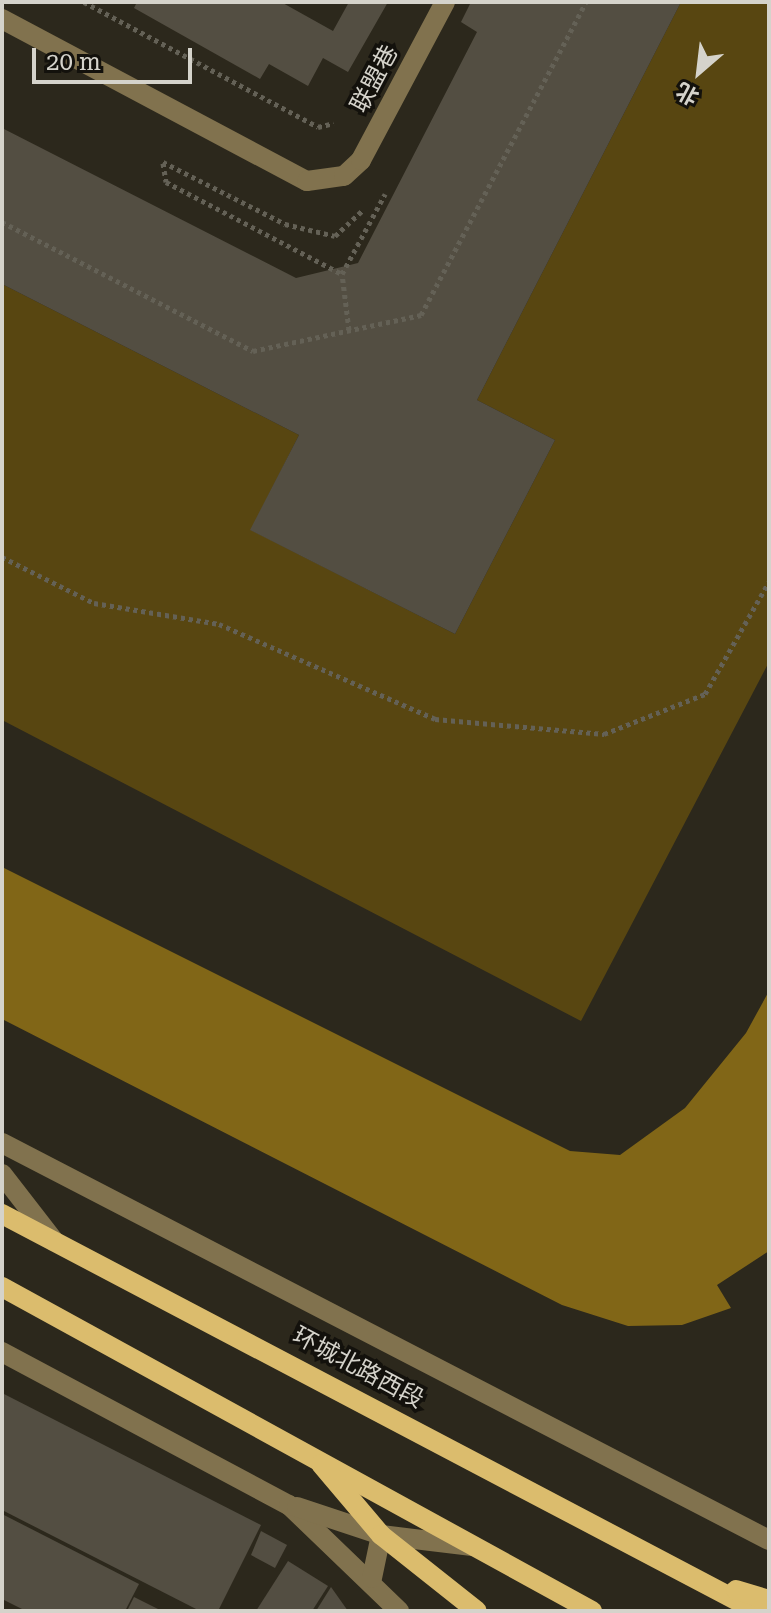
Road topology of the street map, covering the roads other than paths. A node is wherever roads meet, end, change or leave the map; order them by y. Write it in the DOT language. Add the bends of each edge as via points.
graph roads {
  1 [pos="445,2"];
  2 [pos="2,19"];
  3 [pos="2,1143"];
  4 [pos="2,1174"];
  5 [pos="2,1214"];
  6 [pos="54,1241"];
  7 [pos="2,1287"];
  8 [pos="2,1352"];
  9 [pos="308,1449"];
  10 [pos="289,1505"];
  11 [pos="381,1535"];
  12 [pos="769,1540"];
  13 [pos="477,1546"];
  14 [pos="372,1578"];
  15 [pos="765,1602"];
  16 [pos="399,1611"];
  17 [pos="477,1611"];
  18 [pos="592,1611"];
  1 -- 2 [label="street, 联盟巷" via="361,160 344,176 307,181"];
  3 -- 12 [label="street"];
  4 -- 6 [label="street"];
  5 -- 6 [label="main road, 环城北路西段"];
  6 -- 15 [label="main road, 环城北路西段" via="686,1575"];
  7 -- 9 [label="main road"];
  8 -- 10 [label="street"];
  9 -- 11 [label="main road"];
  9 -- 13 [label="main road"];
  10 -- 11 [label="street"];
  10 -- 14 [label="street"];
  11 -- 13 [label="street"];
  11 -- 14 [label="street"];
  11 -- 17 [label="main road"];
  13 -- 18 [label="main road"];
  14 -- 16 [label="street"];
}
